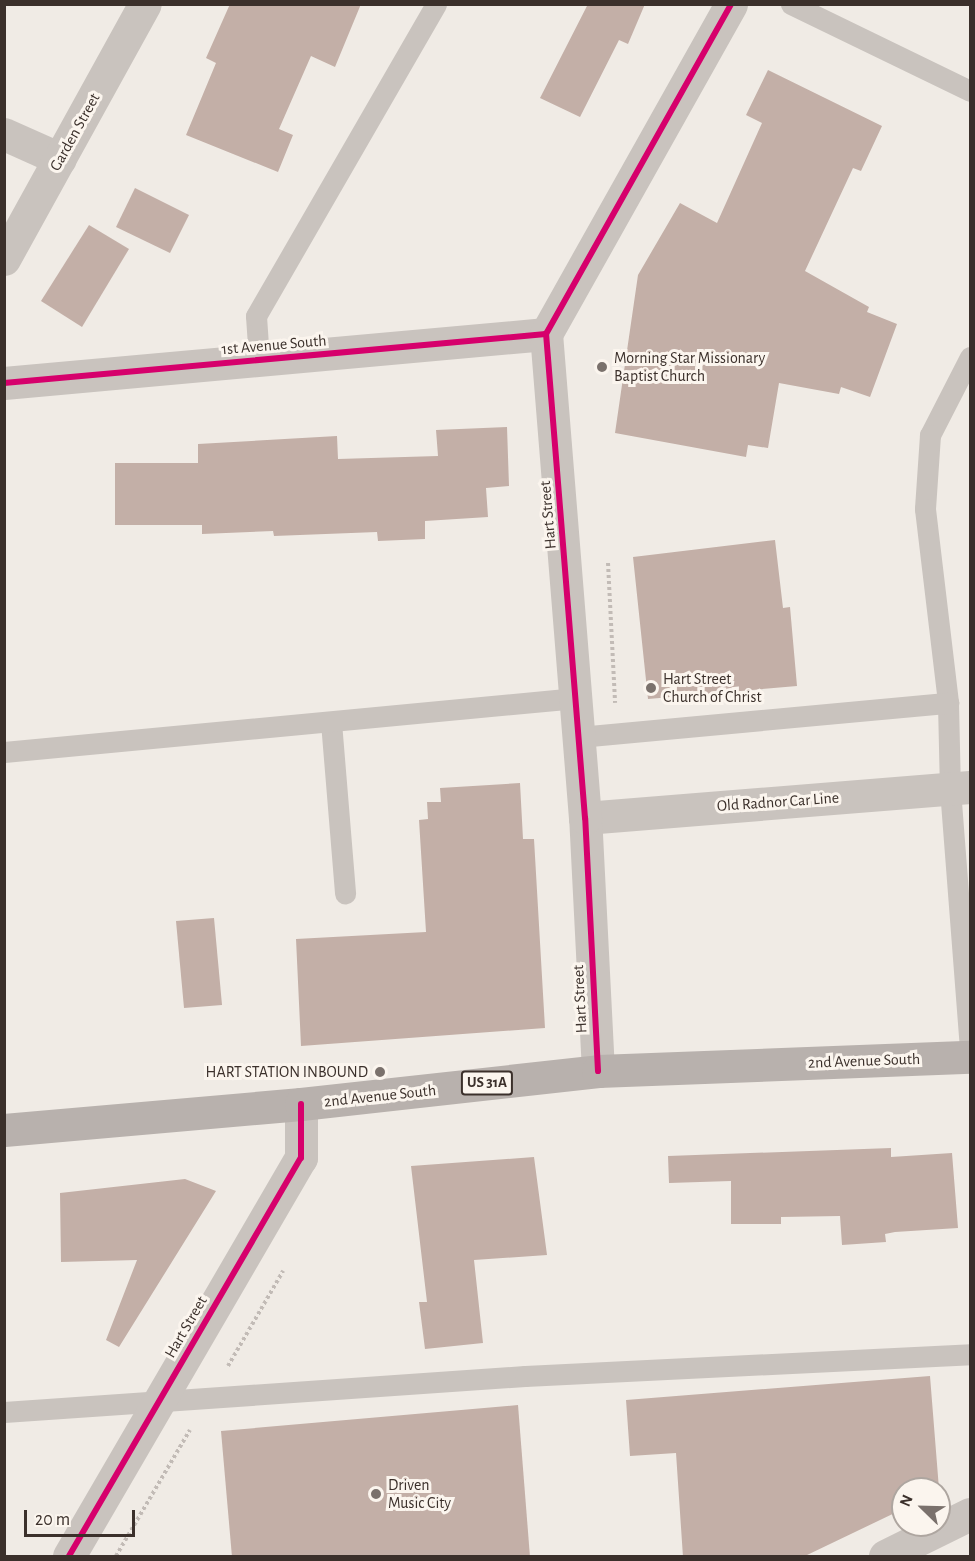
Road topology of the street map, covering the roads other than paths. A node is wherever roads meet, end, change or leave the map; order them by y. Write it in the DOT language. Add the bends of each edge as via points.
graph roads {
  1 [pos="145,4"];
  2 [pos="436,4"];
  3 [pos="731,4"];
  4 [pos="791,4"];
  5 [pos="970,91"];
  6 [pos="4,134"];
  7 [pos="60,159"];
  8 [pos="4,259"];
  9 [pos="546,334"];
  10 [pos="970,357"];
  11 [pos="259,360"];
  12 [pos="4,383"];
  13 [pos="576,698"];
  14 [pos="948,703"];
  15 [pos="331,722"];
  16 [pos="579,737"];
  17 [pos="4,752"];
  18 [pos="960,788"];
  19 [pos="585,818"];
  20 [pos="345,893"];
  21 [pos="970,1051"];
  22 [pos="970,1057"];
  23 [pos="598,1071"];
  24 [pos="301,1104"];
  25 [pos="4,1130"];
  26 [pos="970,1354"];
  27 [pos="159,1401"];
  28 [pos="4,1412"];
  29 [pos="970,1514"];
  30 [pos="69,1557"];
  31 [pos="885,1557"];
  1 -- 7 [label="street, Garden Street"];
  2 -- 11 [label="lane" via="256,316"];
  3 -- 9 [label="street"];
  4 -- 5 [label="lane"];
  6 -- 7 [label="street"];
  7 -- 8 [label="street, Garden Street"];
  9 -- 11 [label="street, 1st Avenue South"];
  9 -- 13 [label="street, Hart Street"];
  10 -- 14 [label="lane" via="930,435 925,509"];
  11 -- 12 [label="street, 1st Avenue South"];
  13 -- 15 [label="lane"];
  13 -- 16 [label="street, Hart Street"];
  14 -- 16 [label="lane"];
  14 -- 18 [label="lane"];
  15 -- 17 [label="lane"];
  15 -- 20 [label="lane"];
  16 -- 19 [label="street, Hart Street"];
  18 -- 19 [label="street, Old Radnor Car Line"];
  18 -- 21 [label="lane"];
  19 -- 23 [label="street, Hart Street"];
  22 -- 23 [label="main road, 2nd Avenue South / US 31A"];
  23 -- 24 [label="main road, 2nd Avenue South / US 31A"];
  24 -- 25 [label="main road, 2nd Avenue South / US 31A"];
  24 -- 27 [label="street, Hart Street" via="301,1158"];
  26 -- 27 [label="lane" via="525,1376"];
  27 -- 28 [label="lane"];
  27 -- 30 [label="street, Hart Street"];
  29 -- 31 [label="street"];
}
